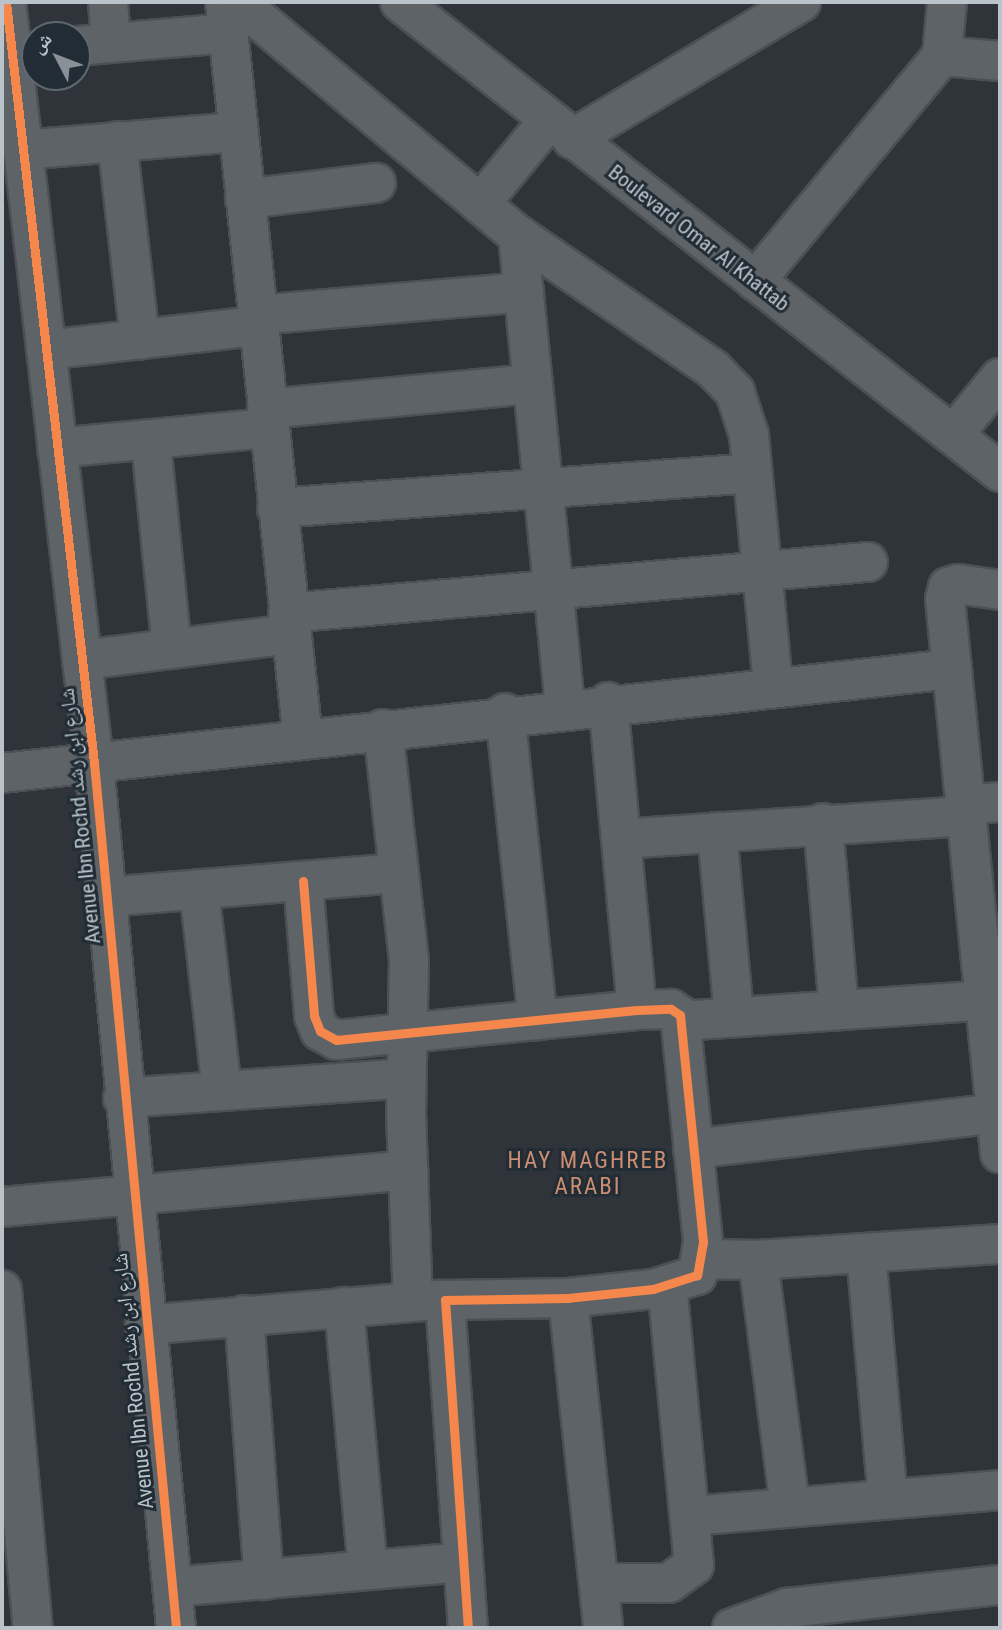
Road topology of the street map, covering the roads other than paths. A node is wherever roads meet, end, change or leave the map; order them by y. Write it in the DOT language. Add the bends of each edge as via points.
graph roads {
  1 [pos="108,2"];
  2 [pos="400,2"];
  3 [pos="428,2"];
  4 [pos="802,2"];
  5 [pos="947,2"];
  6 [pos="230,12"];
  7 [pos="12,28"];
  8 [pos="94,44"];
  9 [pos="942,56"];
  10 [pos="1000,61"];
  11 [pos="571,129"];
  12 [pos="238,132"];
  13 [pos="117,141"];
  14 [pos="22,150"];
  15 [pos="376,183"];
  16 [pos="245,200"];
  17 [pos="480,204"];
  18 [pos="518,235"];
  19 [pos="762,274"];
  20 [pos="524,292"];
  21 [pos="258,320"];
  22 [pos="140,340"];
  23 [pos="46,350"];
  24 [pos="1000,378"];
  25 [pos="532,384"];
  26 [pos="268,419"];
  27 [pos="958,429"];
  28 [pos="151,443"];
  29 [pos="57,448"];
  30 [pos="1000,452"];
  31 [pos="1000,472"];
  32 [pos="752,473"];
  33 [pos="542,486"];
  34 [pos="277,509"];
  35 [pos="868,562"];
  36 [pos="761,569"];
  37 [pos="551,590"];
  38 [pos="1000,590"];
  39 [pos="289,624"];
  40 [pos="172,649"];
  41 [pos="82,660"];
  42 [pos="952,669"];
  43 [pos="773,686"];
  44 [pos="608,702"];
  45 [pos="565,707"];
  46 [pos="505,713"];
  47 [pos="383,729"];
  48 [pos="303,739"];
  49 [pos="94,763"];
  50 [pos="2,773"];
  51 [pos="977,808"];
  52 [pos="823,823"];
  53 [pos="717,832"];
  54 [pos="621,839"];
  55 [pos="400,873"];
  56 [pos="303,881"];
  57 [pos="199,890"];
  58 [pos="106,897"];
  59 [pos="988,905"];
  60 [pos="992,999"];
  61 [pos="637,1010"];
  62 [pos="839,1010"];
  63 [pos="734,1017"];
  64 [pos="538,1020"];
  65 [pos="681,1021"];
  66 [pos="409,1034"];
  67 [pos="406,1078"];
  68 [pos="222,1091"];
  69 [pos="123,1098"];
  70 [pos="998,1113"];
  71 [pos="693,1149"];
  72 [pos="1000,1153"];
  73 [pos="408,1170"];
  74 [pos="132,1199"];
  75 [pos="2,1207"];
  76 [pos="1000,1244"];
  77 [pos="866,1253"];
  78 [pos="703,1259"];
  79 [pos="758,1260"];
  80 [pos="667,1286"];
  81 [pos="2,1290"];
  82 [pos="568,1298"];
  83 [pos="429,1300"];
  84 [pos="344,1307"];
  85 [pos="244,1315"];
  86 [pos="145,1325"];
  87 [pos="1000,1490"];
  88 [pos="888,1499"];
  89 [pos="790,1506"];
  90 [pos="691,1516"];
  91 [pos="463,1562"];
  92 [pos="369,1570"];
  93 [pos="264,1580"];
  94 [pos="599,1583"];
  95 [pos="1000,1585"];
  96 [pos="172,1587"];
  97 [pos="898,1613"];
  98 [pos="33,1628"];
  99 [pos="176,1628"];
  100 [pos="468,1628"];
  101 [pos="603,1628"];
  102 [pos="732,1628"];
  1 -- 8 [label="street"];
  2 -- 11 [label="street, Boulevard Omar Al Khattab"];
  3 -- 11 [label="street, Boulevard Omar Al Khattab"];
  4 -- 11 [label="street"];
  5 -- 9 [label="street"];
  6 -- 8 [label="street"];
  6 -- 12 [label="street"];
  6 -- 17 [label="street"];
  7 -- 14 [label="street, Avenue Ibn Rochd شارع ابن رشد"];
  9 -- 10 [label="street"];
  9 -- 19 [label="street"];
  11 -- 17 [label="street"];
  11 -- 19 [label="street, Boulevard Omar Al Khattab"];
  12 -- 13 [label="street"];
  12 -- 16 [label="street"];
  13 -- 14 [label="street"];
  13 -- 22 [label="street"];
  14 -- 23 [label="street, Avenue Ibn Rochd شارع ابن رشد"];
  15 -- 16 [label="street"];
  16 -- 21 [label="street"];
  17 -- 18 [label="street"];
  18 -- 20 [label="street"];
  18 -- 32 [label="street" via="725,381 745,411"];
  19 -- 27 [label="street, Boulevard Omar Al Khattab"];
  20 -- 21 [label="street"];
  20 -- 25 [label="street"];
  21 -- 22 [label="street"];
  21 -- 26 [label="street"];
  22 -- 23 [label="street"];
  23 -- 29 [label="street, Avenue Ibn Rochd شارع ابن رشد"];
  24 -- 27 [label="street"];
  25 -- 26 [label="street"];
  25 -- 33 [label="street"];
  26 -- 28 [label="street"];
  26 -- 34 [label="street"];
  27 -- 30 [label="street, Boulevard Omar Al Khattab"];
  27 -- 31 [label="street, Boulevard Omar Al Khattab"];
  28 -- 29 [label="street"];
  28 -- 40 [label="street"];
  29 -- 41 [label="street, Avenue Ibn Rochd شارع ابن رشد"];
  32 -- 33 [label="street"];
  32 -- 36 [label="street"];
  33 -- 34 [label="street"];
  33 -- 37 [label="street"];
  34 -- 39 [label="street"];
  35 -- 36 [label="street"];
  36 -- 37 [label="street"];
  36 -- 43 [label="street"];
  37 -- 39 [label="street"];
  37 -- 45 [label="street"];
  38 -- 42 [label="street" via="948,587"];
  39 -- 40 [label="street"];
  39 -- 48 [label="street"];
  40 -- 41 [label="street"];
  41 -- 49 [label="street, Avenue Ibn Rochd شارع ابن رشد"];
  42 -- 43 [label="street"];
  42 -- 51 [label="street"];
  43 -- 44 [label="street"];
  44 -- 45 [label="street"];
  44 -- 54 [label="street"];
  45 -- 46 [label="street"];
  46 -- 47 [label="street"];
  46 -- 64 [label="street"];
  47 -- 48 [label="street"];
  47 -- 55 [label="street"];
  48 -- 49 [label="street"];
  49 -- 50 [label="street"];
  49 -- 58 [label="street, Avenue Ibn Rochd شارع ابن رشد"];
  51 -- 52 [label="street"];
  51 -- 59 [label="street"];
  52 -- 53 [label="street"];
  52 -- 62 [label="street"];
  53 -- 54 [label="street"];
  53 -- 63 [label="street"];
  54 -- 61 [label="street"];
  55 -- 56 [label="street"];
  55 -- 66 [label="street"];
  56 -- 57 [label="street"];
  56 -- 66 [label="street" via="320,1031 336,1040"];
  57 -- 58 [label="street"];
  57 -- 68 [label="street"];
  58 -- 69 [label="street, Avenue Ibn Rochd شارع ابن رشد"];
  59 -- 60 [label="street"];
  60 -- 62 [label="street"];
  60 -- 70 [label="street"];
  61 -- 64 [label="street"];
  61 -- 65 [label="street" via="671,1009"];
  62 -- 63 [label="street"];
  63 -- 65 [label="street"];
  64 -- 66 [label="street"];
  65 -- 71 [label="street"];
  66 -- 67 [label="street"];
  67 -- 68 [label="street"];
  67 -- 73 [label="street"];
  68 -- 69 [label="street"];
  69 -- 74 [label="street, Avenue Ibn Rochd شارع ابن رشد"];
  70 -- 71 [label="street"];
  70 -- 72 [label="street"];
  71 -- 78 [label="street"];
  73 -- 74 [label="street"];
  73 -- 83 [label="street"];
  74 -- 75 [label="street"];
  74 -- 86 [label="street, Avenue Ibn Rochd شارع ابن رشد"];
  76 -- 77 [label="street"];
  77 -- 79 [label="street"];
  77 -- 88 [label="street"];
  78 -- 79 [label="street"];
  78 -- 80 [label="street" via="693,1279"];
  79 -- 89 [label="street"];
  80 -- 82 [label="street"];
  80 -- 90 [label="street"];
  81 -- 98 [label="street"];
  82 -- 83 [label="street"];
  82 -- 94 [label="street"];
  83 -- 84 [label="street"];
  83 -- 91 [label="street"];
  84 -- 85 [label="street"];
  84 -- 92 [label="street"];
  85 -- 86 [label="street"];
  85 -- 93 [label="street"];
  86 -- 96 [label="street, Avenue Ibn Rochd شارع ابن رشد"];
  87 -- 88 [label="street"];
  88 -- 89 [label="street"];
  89 -- 90 [label="street"];
  90 -- 94 [label="street" via="694,1566 682,1580"];
  91 -- 92 [label="street"];
  91 -- 100 [label="street"];
  92 -- 93 [label="street"];
  93 -- 96 [label="street"];
  94 -- 101 [label="street"];
  95 -- 97 [label="street"];
  96 -- 99 [label="street, Avenue Ibn Rochd شارع ابن رشد"];
  97 -- 102 [label="street" via="787,1608"];
}
